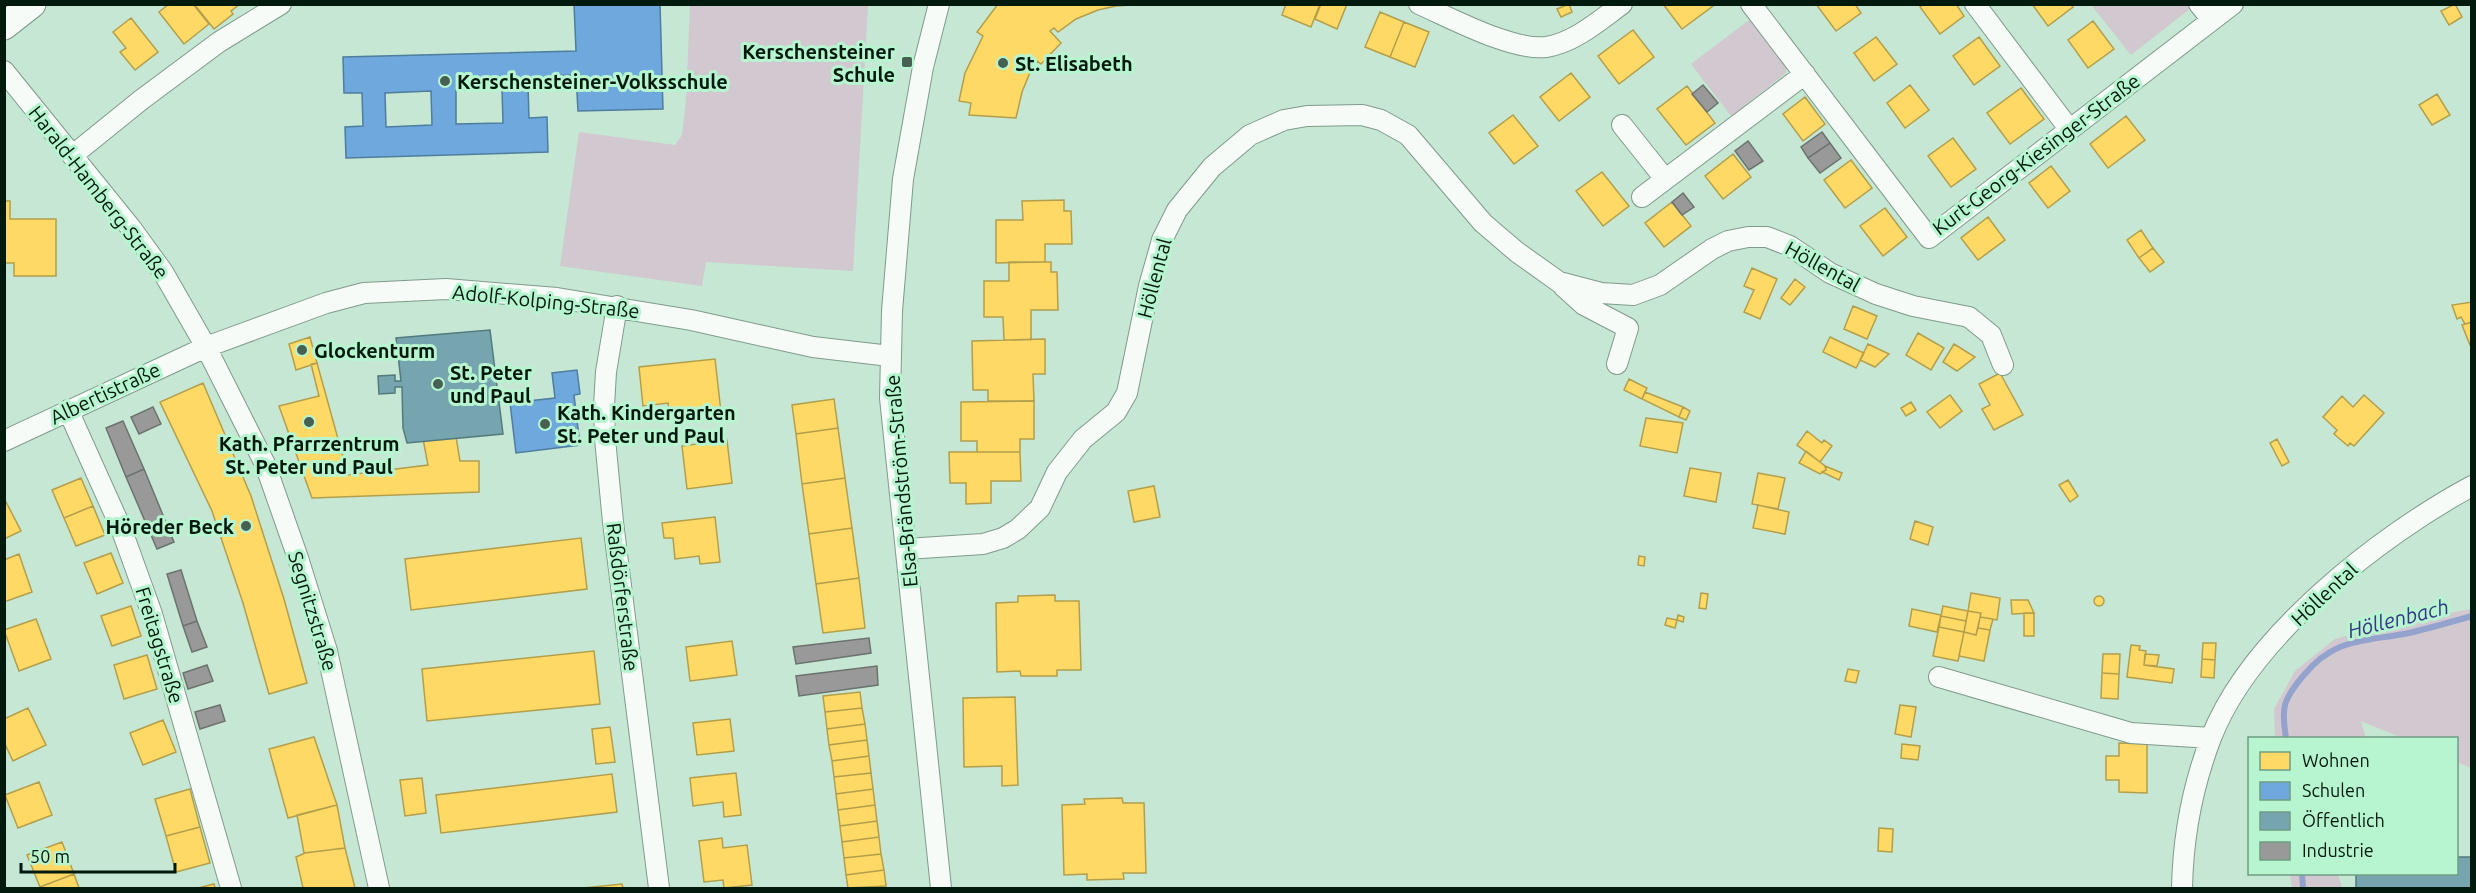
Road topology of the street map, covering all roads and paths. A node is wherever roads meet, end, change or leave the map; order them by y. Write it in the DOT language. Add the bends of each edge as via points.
graph roads {
  1 [pos="32,4"];
  2 [pos="281,4"];
  3 [pos="939,4"];
  4 [pos="1419,4"];
  5 [pos="1622,4"];
  6 [pos="1751,4"];
  7 [pos="1975,4"];
  8 [pos="2199,4"];
  9 [pos="2232,4"];
  10 [pos="2212,20"];
  11 [pos="4,26"];
  12 [pos="4,71"];
  13 [pos="1804,74"];
  14 [pos="1622,125"];
  15 [pos="2070,130"];
  16 [pos="73,155"];
  17 [pos="1665,179"];
  18 [pos="1642,197"];
  19 [pos="1559,282"];
  20 [pos="617,306"];
  21 [pos="206,347"];
  22 [pos="890,356"];
  23 [pos="1617,363"];
  24 [pos="2003,364"];
  25 [pos="68,410"];
  26 [pos="4,441"];
  27 [pos="2472,486"];
  28 [pos="906,549"];
  29 [pos="1939,677"];
  30 [pos="2211,738"];
  31 [pos="231,888"];
  32 [pos="379,888"];
  33 [pos="659,888"];
  34 [pos="941,888"];
  35 [pos="2182,888"];
  1 -- 11 [label="main road"];
  2 -- 16 [label="street" via="219,42"];
  3 -- 22 [label="street, Elsa-Brändström-Straße" via="903,179"];
  4 -- 5 [label="street" via="1495,37 1545,47 1566,40"];
  6 -- 13 [label="street, Kurt-Georg-Kiesinger-Straße"];
  7 -- 15 [label="street"];
  8 -- 10 [label="street"];
  9 -- 10 [label="street, Kurt-Georg-Kiesinger-Straße"];
  10 -- 15 [label="street, Kurt-Georg-Kiesinger-Straße"];
  12 -- 16 [label="street, Harald-Hamberg-Straße"];
  13 -- 15 [label="street, Kurt-Georg-Kiesinger-Straße" via="1929,238"];
  13 -- 17 [label="street"];
  14 -- 17 [label="street"];
  16 -- 21 [label="street, Harald-Hamberg-Straße" via="162,272"];
  17 -- 18 [label="street"];
  19 -- 23 [label="street, Höllental" via="1584,305 1628,328"];
  19 -- 24 [label="street, Höllental" via="1601,293 1633,295 1660,285 1728,241 1767,237 1876,294 1970,317 1991,335"];
  19 -- 28 [label="street, Höllental" via="1483,223 1408,135 1389,123 1362,115 1337,114 1307,116 1268,126 1250,135 1212,167 1177,210 1162,240 1149,286 1127,393 1116,412 1083,439 1057,472 1040,508 1003,538 983,544"];
  20 -- 21 [label="street, Adolf-Kolping-Straße" via="446,289 364,293"];
  20 -- 22 [label="street, Adolf-Kolping-Straße" via="813,347"];
  20 -- 33 [label="street, Raßdörferstraße" via="606,372 605,439"];
  21 -- 25 [label="street, Albertistraße"];
  21 -- 32 [label="street, Segnitzstraße" via="265,464 298,558 327,651"];
  22 -- 28 [label="street, Elsa-Brändström-Straße" via="890,398"];
  25 -- 26 [label="street, Albertistraße"];
  25 -- 31 [label="street, Freitagstraße" via="121,528 152,614"];
  27 -- 30 [label="street, Höllental" via="2432,507 2345,572 2298,615 2253,667"];
  28 -- 34 [label="street, Elsa-Brändström-Straße"];
  29 -- 30 [label="street" via="2131,733"];
  30 -- 35 [label="street, Höllental" via="2187,823"];
}
